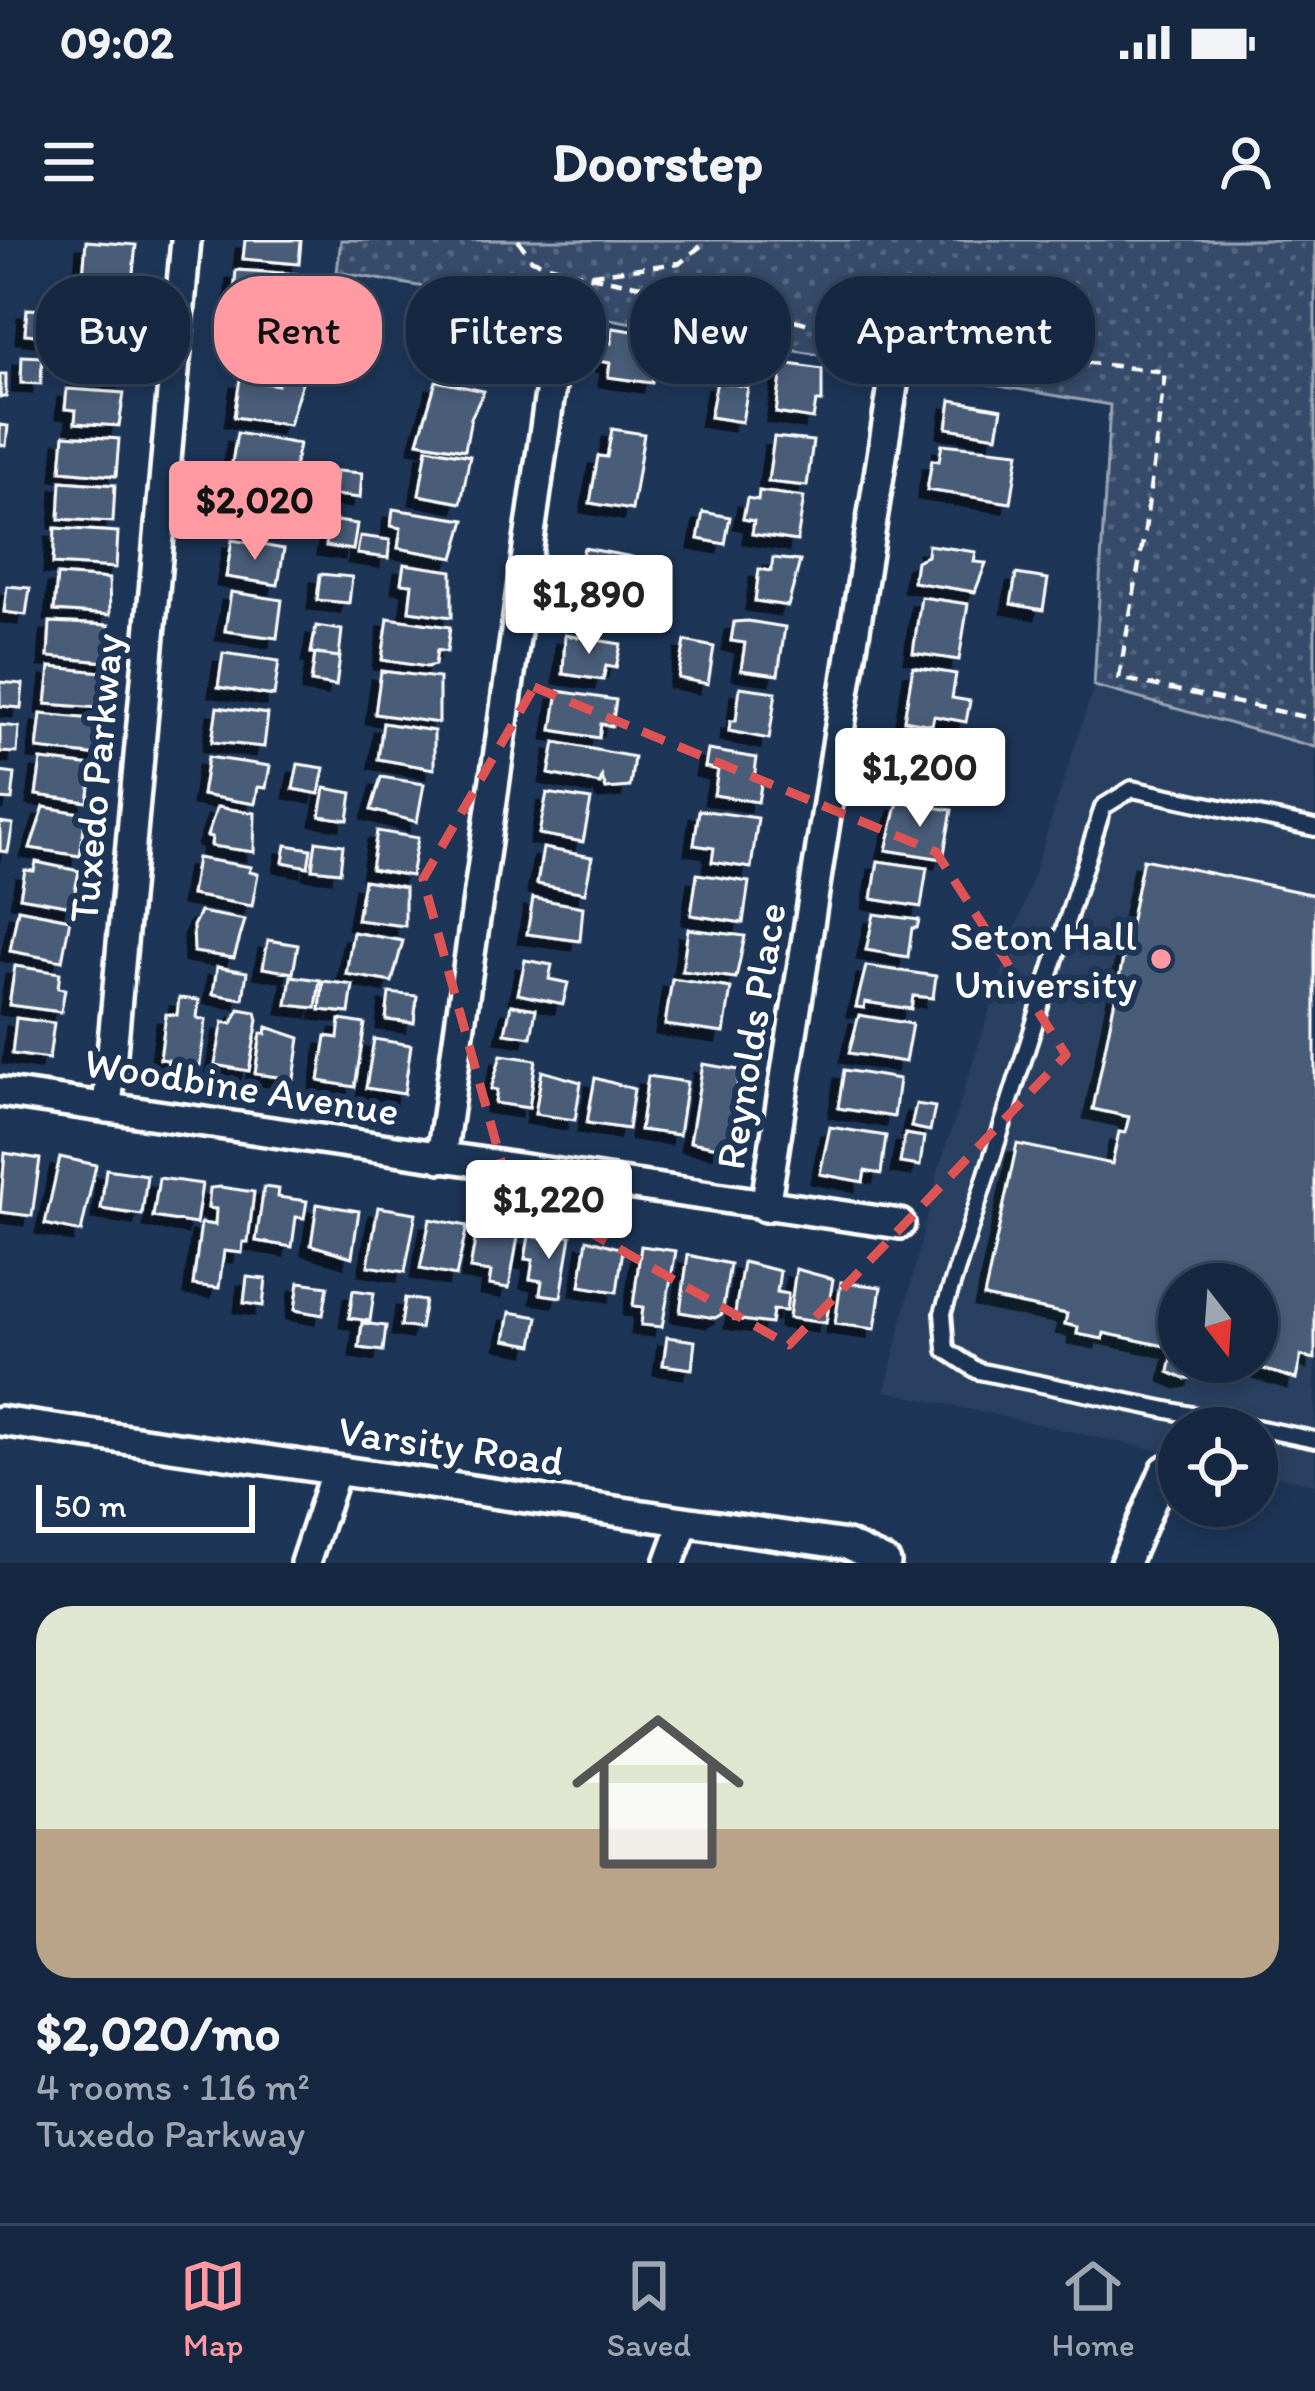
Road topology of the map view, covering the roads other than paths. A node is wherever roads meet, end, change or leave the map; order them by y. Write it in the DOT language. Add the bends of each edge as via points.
graph roads {
  1 [pos="186,240"];
  2 [pos="551,384"];
  3 [pos="893,384"];
  4 [pos="1315,828"];
  5 [pos="0,1091"];
  6 [pos="107,1108"];
  7 [pos="441,1158"];
  8 [pos="765,1207"];
  9 [pos="900,1224"];
  10 [pos="1158,1408"];
  11 [pos="1,1423"];
  12 [pos="1278,1432"];
  13 [pos="1315,1440"];
  14 [pos="336,1470"];
  15 [pos="1158,1488"];
  16 [pos="684,1522"];
  17 [pos="305,1563"];
  18 [pos="670,1563"];
  19 [pos="886,1563"];
  20 [pos="1125,1563"];
  1 -- 6 [label="street, Tuxedo Parkway"];
  2 -- 7 [label="street"];
  3 -- 8 [label="street, Reynolds Place"];
  4 -- 10 [label="lane" via="1132,789 1103,807 943,1313 946,1350 978,1371"];
  5 -- 6 [label="street, Woodbine Avenue"];
  6 -- 7 [label="street, Woodbine Avenue"];
  7 -- 8 [label="street, Woodbine Avenue"];
  8 -- 9 [label="street, Woodbine Avenue"];
  11 -- 14 [label="street, Varsity Road"];
  12 -- 13 [label="lane"];
  14 -- 16 [label="street, Varsity Road"];
  14 -- 17 [label="street"];
  15 -- 20 [label="street"];
  16 -- 18 [label="street"];
  16 -- 19 [label="street, Varsity Road" via="847,1545"];
}
